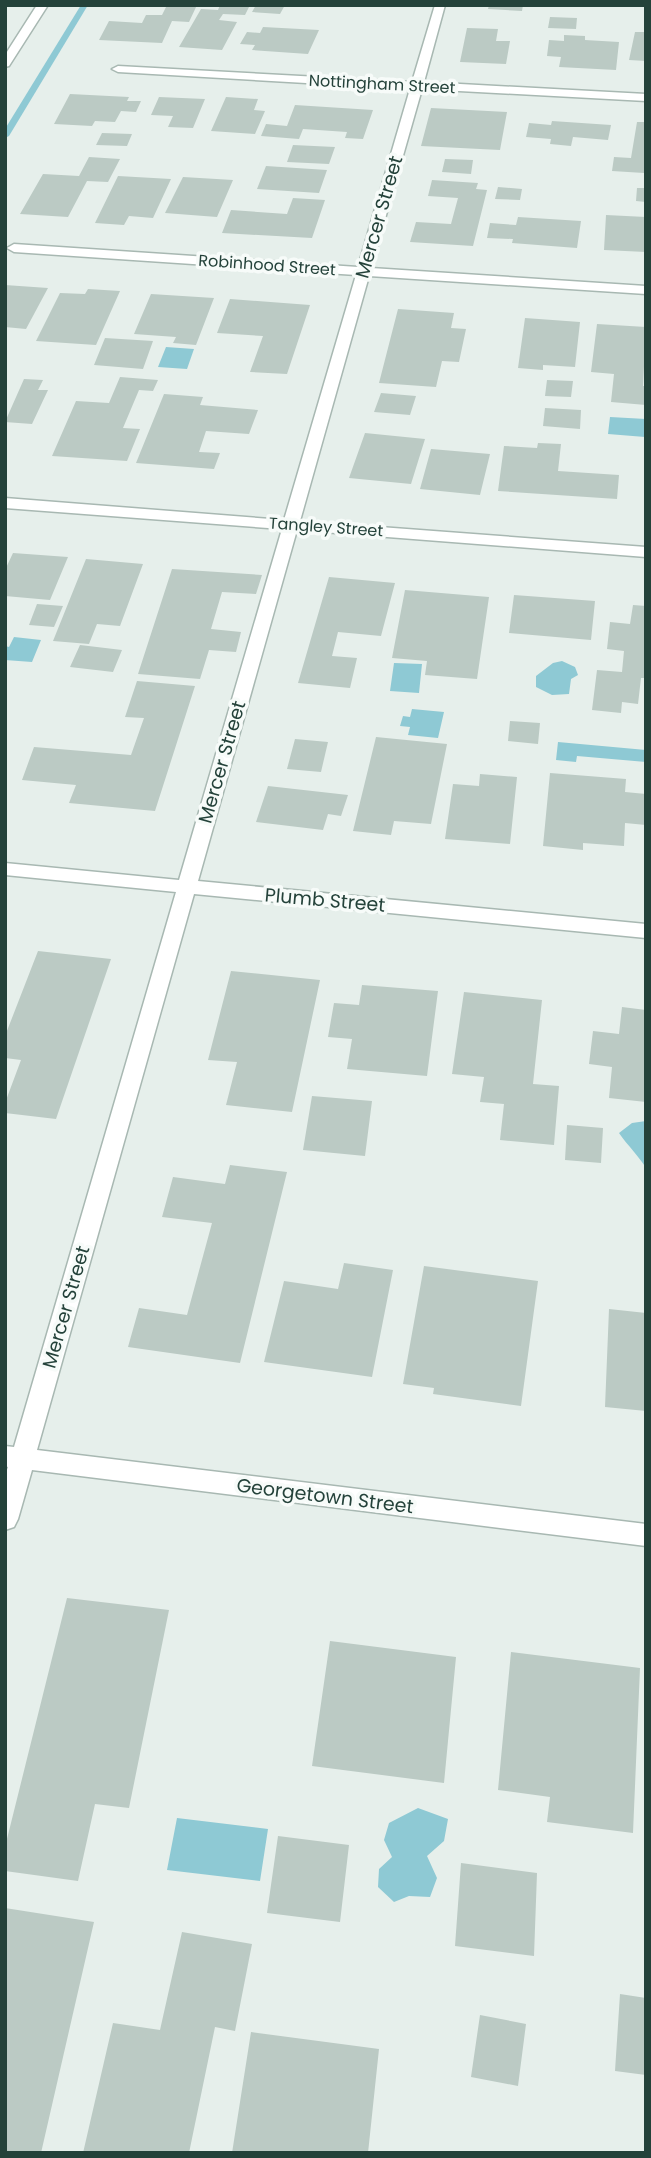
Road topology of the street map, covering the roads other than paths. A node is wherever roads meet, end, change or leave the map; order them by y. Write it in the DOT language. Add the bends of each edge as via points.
graph roads {
  1 [pos="43,5"];
  2 [pos="440,5"];
  3 [pos="5,39"];
  4 [pos="21,40"];
  5 [pos="5,64"];
  6 [pos="118,69"];
  7 [pos="417,86"];
  8 [pos="646,99"];
  9 [pos="14,248"];
  10 [pos="363,271"];
  11 [pos="646,290"];
  12 [pos="5,503"];
  13 [pos="290,524"];
  14 [pos="646,552"];
  15 [pos="5,869"];
  16 [pos="187,887"];
  17 [pos="646,931"];
  18 [pos="14,1457"];
  19 [pos="5,1520"];
  20 [pos="646,1535"];
  1 -- 4 [label="street"];
  2 -- 7 [label="street, Mercer Street"];
  3 -- 4 [label="street"];
  4 -- 5 [label="street"];
  6 -- 7 [label="street, Nottingham Street"];
  7 -- 8 [label="street, Nottingham Street"];
  7 -- 10 [label="street, Mercer Street"];
  9 -- 10 [label="street, Robinhood Street"];
  10 -- 11 [label="street, Robinhood Street"];
  10 -- 13 [label="street, Mercer Street"];
  12 -- 13 [label="street, Tangley Street"];
  13 -- 14 [label="street, Tangley Street"];
  13 -- 16 [label="street, Mercer Street"];
  15 -- 16 [label="street, Plumb Street"];
  16 -- 17 [label="street, Plumb Street"];
  16 -- 18 [label="street, Mercer Street"];
  18 -- 19 [label="street, Mercer Street"];
  18 -- 20 [label="street, Georgetown Street"];
}
